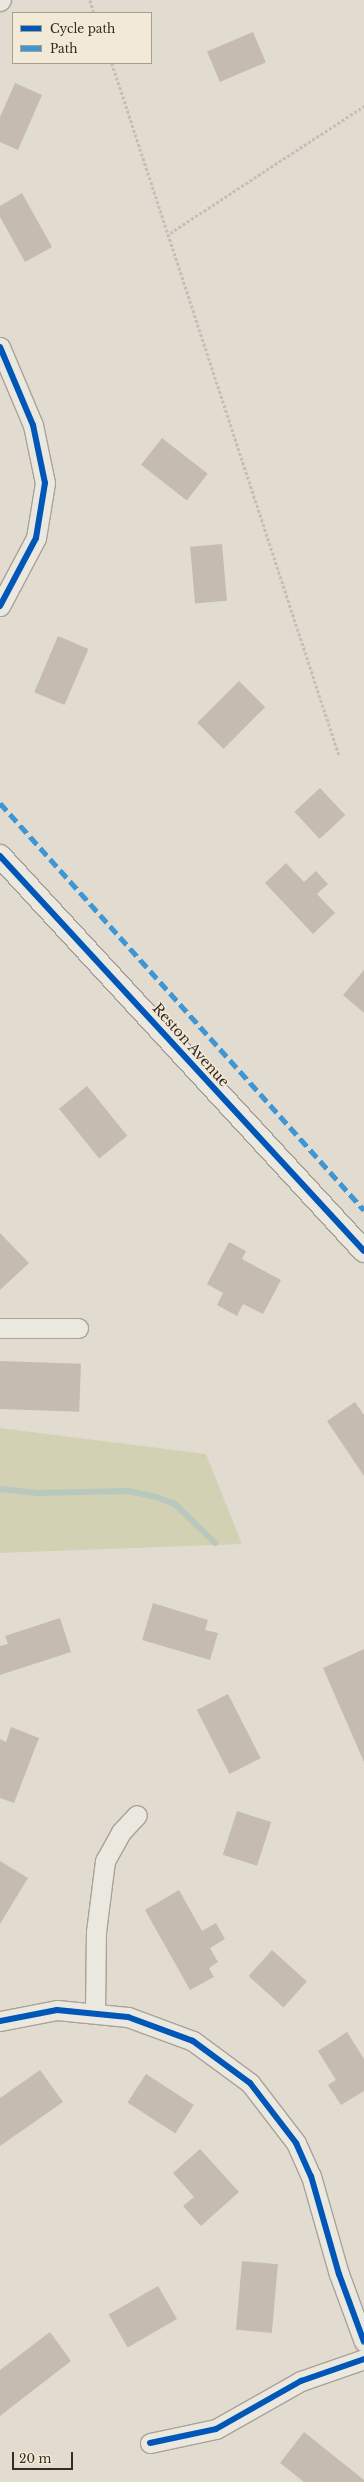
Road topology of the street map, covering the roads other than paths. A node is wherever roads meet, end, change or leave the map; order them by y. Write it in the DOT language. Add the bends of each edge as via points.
graph roads {
  1 [pos="0,347"];
  2 [pos="0,606"];
  3 [pos="0,856"];
  4 [pos="364,1251"];
  5 [pos="0,1328"];
  6 [pos="78,1328"];
  7 [pos="137,1814"];
  8 [pos="95,2012"];
  9 [pos="0,2021"];
  10 [pos="364,2342"];
  11 [pos="364,2359"];
  12 [pos="150,2443"];
  1 -- 2 [label="street" via="33,425 45,483 36,538"];
  3 -- 4 [label="street, Reston Avenue"];
  5 -- 6 [label="street"];
  7 -- 8 [label="street" via="121,1832 104,1869 96,1932"];
  8 -- 9 [label="street" via="57,2010"];
  8 -- 10 [label="street" via="142,2021 193,2041 250,2083 277,2115 311,2176 339,2274"];
  11 -- 12 [label="street" via="301,2381 216,2429"];
}
